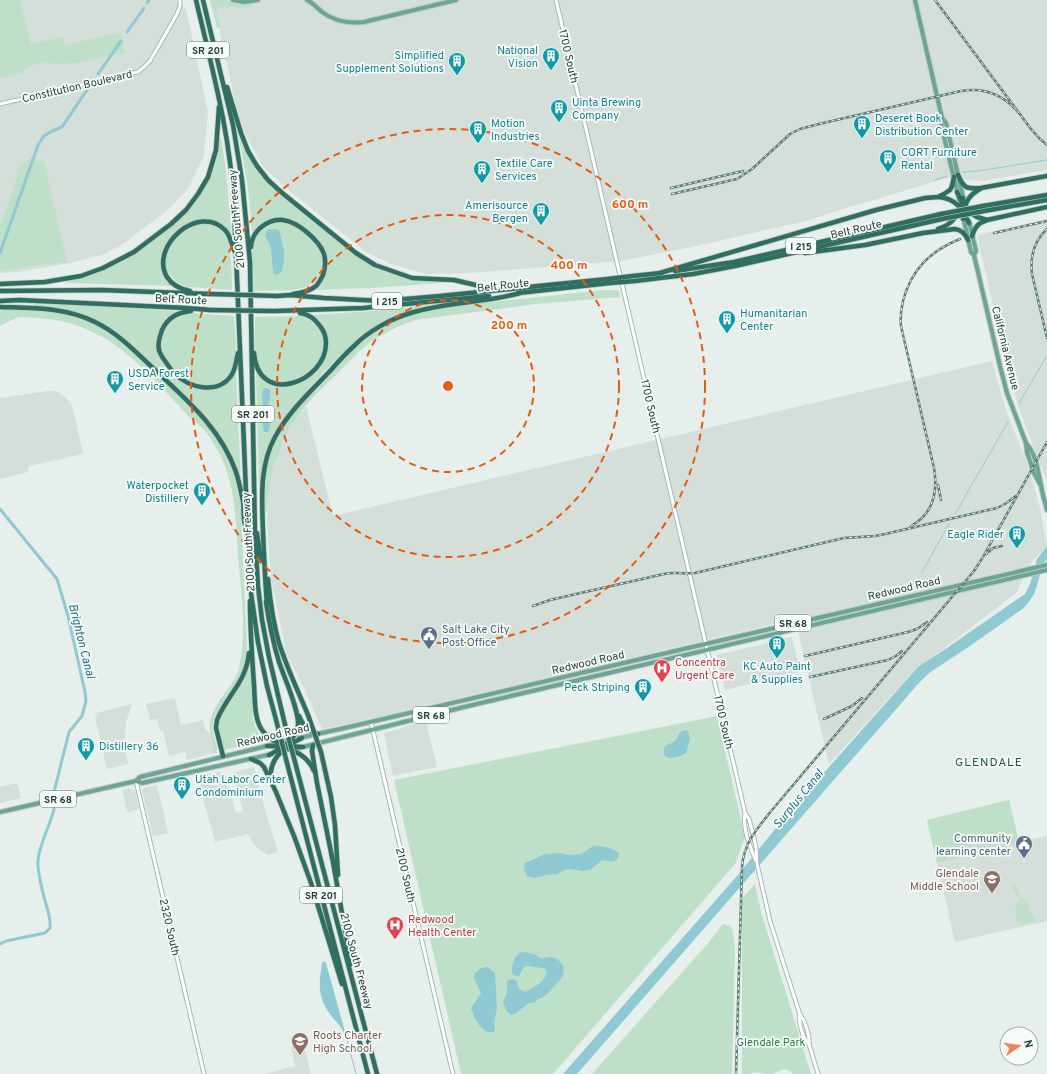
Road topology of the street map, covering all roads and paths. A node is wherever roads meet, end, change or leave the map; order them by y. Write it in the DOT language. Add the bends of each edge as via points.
graph roads {
  1 [pos="180,0"];
  2 [pos="196,0"];
  3 [pos="204,0"];
  4 [pos="233,0"];
  5 [pos="258,0"];
  6 [pos="307,0"];
  7 [pos="456,0"];
  8 [pos="556,0"];
  9 [pos="915,0"];
  10 [pos="219,62"];
  11 [pos="219,101"];
  12 [pos="0,104"];
  13 [pos="956,176"];
  14 [pos="1047,176"];
  15 [pos="981,188"];
  16 [pos="957,192"];
  17 [pos="1047,195"];
  18 [pos="938,197"];
  19 [pos="1047,200"];
  20 [pos="964,206"];
  21 [pos="1047,207"];
  22 [pos="983,209"];
  23 [pos="942,217"];
  24 [pos="963,219"];
  25 [pos="987,220"];
  26 [pos="969,223"];
  27 [pos="923,233"];
  28 [pos="972,236"];
  29 [pos="968,240"];
  30 [pos="236,254"];
  31 [pos="974,255"];
  32 [pos="782,256"];
  33 [pos="250,262"];
  34 [pos="660,274"];
  35 [pos="634,279"];
  36 [pos="609,281"];
  37 [pos="0,284"];
  38 [pos="497,290"];
  39 [pos="0,291"];
  40 [pos="520,293"];
  41 [pos="201,294"];
  42 [pos="290,295"];
  43 [pos="0,301"];
  44 [pos="0,307"];
  45 [pos="251,308"];
  46 [pos="201,310"];
  47 [pos="281,311"];
  48 [pos="240,345"];
  49 [pos="1047,510"];
  50 [pos="255,519"];
  51 [pos="248,540"];
  52 [pos="264,542"];
  53 [pos="1046,566"];
  54 [pos="249,568"];
  55 [pos="1045,571"];
  56 [pos="266,604"];
  57 [pos="250,642"];
  58 [pos="706,644"];
  59 [pos="708,650"];
  60 [pos="294,705"];
  61 [pos="371,722"];
  62 [pos="373,730"];
  63 [pos="318,734"];
  64 [pos="302,738"];
  65 [pos="291,740"];
  66 [pos="313,745"];
  67 [pos="267,746"];
  68 [pos="284,746"];
  69 [pos="303,747"];
  70 [pos="292,750"];
  71 [pos="280,753"];
  72 [pos="269,755"];
  73 [pos="223,756"];
  74 [pos="251,759"];
  75 [pos="136,781"];
  76 [pos="317,782"];
  77 [pos="276,792"];
  78 [pos="0,812"];
  79 [pos="745,813"];
  80 [pos="757,864"];
  81 [pos="340,899"];
  82 [pos="353,983"];
  83 [pos="356,1027"];
  84 [pos="204,1074"];
  85 [pos="368,1074"];
  86 [pos="377,1074"];
  87 [pos="453,1074"];
  88 [pos="818,1074"];
  1 -- 12 [label="street, Constitution Boulevard" via="177,14 150,61 142,70"];
  2 -- 11 [label="highway, 2100 South Freeway / SR 201"];
  3 -- 10 [label="highway, 2100 South Freeway / SR 201"];
  4 -- 5 [label="main road"];
  6 -- 7 [label="main road" via="327,15 346,22 359,22"];
  8 -- 58 [label="street, 1700 South"];
  9 -- 13 [label="main road" via="942,118 946,123"];
  10 -- 33 [label="highway, 2100 South Freeway / SR 201" via="242,180"];
  10 -- 38 [label="highway" via="248,151 268,180 281,192 356,253 375,265 412,278 454,280"];
  11 -- 30 [label="highway, 2100 South Freeway / SR 201" via="231,170"];
  11 -- 37 [label="highway" via="216,150 208,177 186,210 171,224 134,252 81,276 45,282"];
  13 -- 15 [label="highway" via="966,187"];
  13 -- 16 [label="main road"];
  13 -- 18 [label="highway" via="950,190"];
  13 -- 20 [label="main road"];
  14 -- 15 [label="highway"];
  15 -- 20 [label="highway"];
  16 -- 20 [label="highway"];
  17 -- 22 [label="highway, Belt Route / I 215"];
  18 -- 20 [label="highway" via="953,200"];
  18 -- 34 [label="highway" via="876,210"];
  19 -- 22 [label="highway, Belt Route / I 215"];
  20 -- 24 [label="highway"];
  20 -- 25 [label="highway" via="969,213"];
  20 -- 26 [label="highway"];
  20 -- 27 [label="highway" via="949,225"];
  21 -- 25 [label="highway"];
  22 -- 23 [label="highway, Belt Route / I 215, bridge"];
  23 -- 32 [label="highway, Belt Route / I 215"];
  23 -- 34 [label="highway, Belt Route / I 215" via="734,262"];
  24 -- 29 [label="main road, California Avenue"];
  25 -- 28 [label="highway" via="977,226"];
  26 -- 28 [label="main road, California Avenue"];
  27 -- 29 [label="highway" via="958,229"];
  27 -- 32 [label="highway" via="858,246"];
  28 -- 31 [label="main road, California Avenue" via="976,251"];
  29 -- 31 [label="main road, California Avenue"];
  30 -- 41 [label="highway" via="228,232 208,221 187,226 172,240 164,255 163,264 169,280 185,290"];
  30 -- 48 [label="highway, 2100 South Freeway / SR 201"];
  31 -- 49 [label="main road, California Avenue" via="1004,383"];
  32 -- 35 [label="highway, Belt Route / I 215" via="705,272"];
  33 -- 42 [label="highway" via="251,243 264,224 282,220 292,223 311,236 324,253 324,272 315,286"];
  33 -- 45 [label="highway, 2100 South Freeway / SR 201"];
  34 -- 35 [label="highway, Belt Route / I 215"];
  35 -- 36 [label="highway, Belt Route / I 215, bridge"];
  36 -- 38 [label="highway, Belt Route / I 215"];
  36 -- 40 [label="highway, Belt Route / I 215"];
  38 -- 42 [label="highway, Belt Route / I 215" via="382,301"];
  39 -- 41 [label="highway, Belt Route / I 215" via="101,290"];
  40 -- 47 [label="highway, Belt Route / I 215" via="363,308"];
  40 -- 52 [label="highway" via="410,313 389,321 354,345 292,412 275,438 262,484"];
  41 -- 42 [label="highway, Belt Route / I 215, bridge"];
  43 -- 46 [label="highway, Belt Route / I 215"];
  44 -- 51 [label="highway" via="42,308 75,315 95,322 134,350 212,427 229,454 243,502"];
  45 -- 47 [label="highway" via="258,370 268,381 277,385 296,382 317,368 326,348 322,327 312,318 306,314"];
  45 -- 50 [label="highway, 2100 South Freeway / SR 201"];
  46 -- 47 [label="highway, Belt Route / I 215, bridge"];
  46 -- 48 [label="highway" via="175,315 165,324 159,338 159,351 175,374 200,387 219,386 233,372"];
  48 -- 51 [label="highway, 2100 South Freeway / SR 201"];
  50 -- 56 [label="highway"];
  50 -- 82 [label="highway, 2100 South Freeway / SR 201, bridge" via="258,586 269,656"];
  51 -- 54 [label="highway, 2100 South Freeway / SR 201"];
  52 -- 56 [label="highway"];
  52 -- 81 [label="highway, bridge" via="275,628 321,752 331,797"];
  53 -- 58 [label="main road, Redwood Road / SR 68"];
  54 -- 57 [label="highway"];
  54 -- 83 [label="highway, 2100 South Freeway / SR 201, bridge" via="258,642 267,686"];
  55 -- 59 [label="main road, Redwood Road / SR 68"];
  56 -- 60 [label="highway" via="277,654"];
  57 -- 68 [label="highway" via="258,722 264,733"];
  57 -- 73 [label="highway" via="245,673 216,722"];
  58 -- 59 [label="street, 1700 South"];
  58 -- 61 [label="main road, Redwood Road / SR 68"];
  59 -- 62 [label="main road, Redwood Road / SR 68"];
  59 -- 79 [label="street, 1700 South"];
  60 -- 63 [label="highway" via="306,729"];
  60 -- 65 [label="highway" via="298,724"];
  61 -- 62 [label="street, 2100 South"];
  61 -- 63 [label="main road, Redwood Road / SR 68"];
  62 -- 66 [label="main road, Redwood Road / SR 68"];
  62 -- 87 [label="street, 2100 South"];
  63 -- 64 [label="main road, Redwood Road / SR 68"];
  64 -- 65 [label="main road, Redwood Road / SR 68"];
  64 -- 68 [label="highway"];
  65 -- 68 [label="highway"];
  66 -- 69 [label="main road, Redwood Road / SR 68"];
  66 -- 76 [label="highway"];
  67 -- 68 [label="highway"];
  67 -- 73 [label="main road, Redwood Road / SR 68"];
  68 -- 69 [label="highway"];
  68 -- 70 [label="highway"];
  68 -- 71 [label="highway"];
  68 -- 72 [label="highway"];
  69 -- 70 [label="main road, Redwood Road / SR 68"];
  70 -- 71 [label="main road, Redwood Road / SR 68"];
  70 -- 76 [label="highway" via="309,762"];
  71 -- 72 [label="main road, Redwood Road / SR 68"];
  71 -- 77 [label="highway" via="274,760 271,770"];
  72 -- 74 [label="main road, Redwood Road / SR 68"];
  73 -- 75 [label="main road, Redwood Road / SR 68" via="140,777"];
  74 -- 75 [label="main road, Redwood Road / SR 68" via="142,783"];
  74 -- 77 [label="highway" via="264,767"];
  75 -- 78 [label="main road, Redwood Road / SR 68"];
  75 -- 84 [label="street, 2320 South"];
  76 -- 81 [label="highway"];
  77 -- 83 [label="highway" via="309,877"];
  79 -- 80 [label="street, 1700 South" via="744,819"];
  79 -- 80 [label="street, 1700 South" via="756,847"];
  80 -- 88 [label="street, 1700 South" via="770,921 810,1040"];
  81 -- 82 [label="highway"];
  82 -- 86 [label="highway, 2100 South Freeway / SR 201"];
  83 -- 85 [label="highway, 2100 South Freeway / SR 201"];
}
